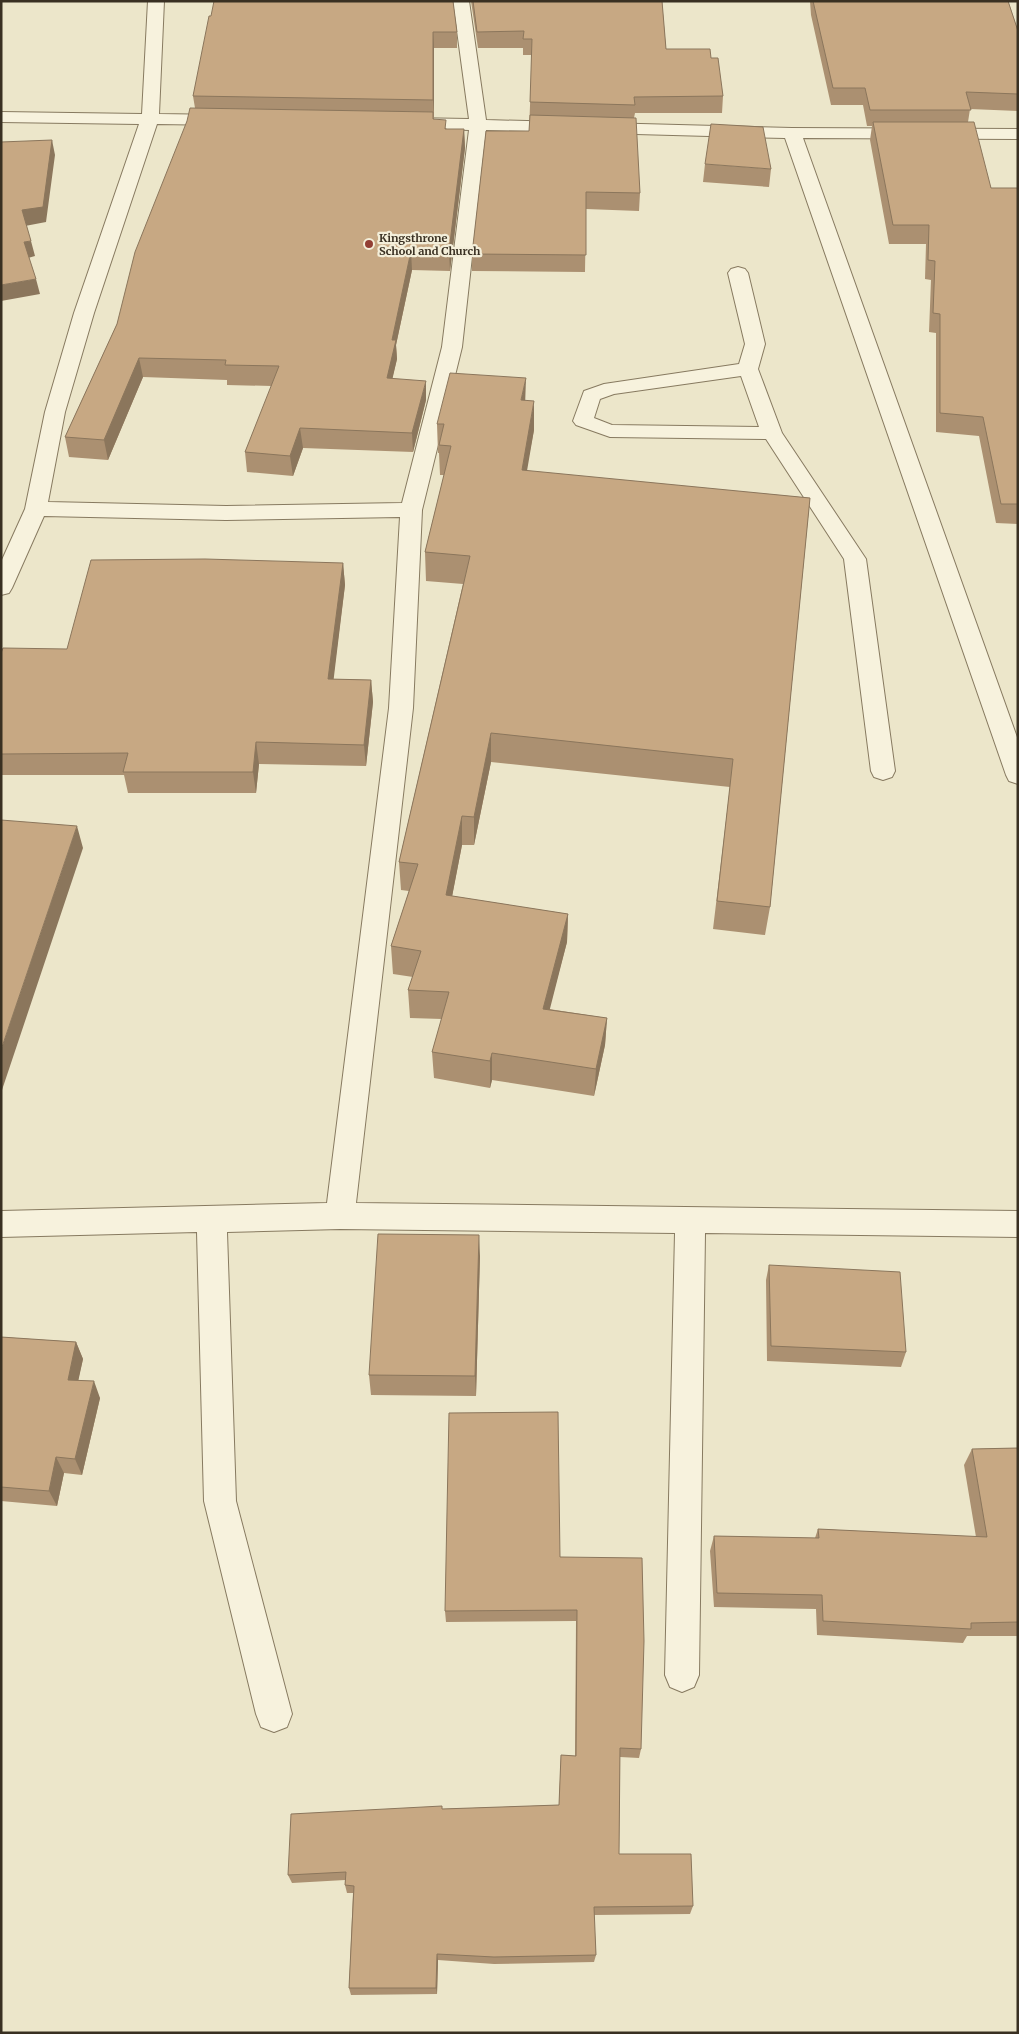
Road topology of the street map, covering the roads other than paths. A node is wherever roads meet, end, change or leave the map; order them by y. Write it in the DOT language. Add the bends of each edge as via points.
graph roads {
  1 [pos="156,1"];
  2 [pos="461,1"];
  3 [pos="1,117"];
  4 [pos="150,118"];
  5 [pos="240,120"];
  6 [pos="389,123"];
  7 [pos="478,124"];
  8 [pos="792,133"];
  9 [pos="1017,138"];
  10 [pos="738,273"];
  11 [pos="748,368"];
  12 [pos="772,433"];
  13 [pos="36,509"];
  14 [pos="411,510"];
  15 [pos="1,588"];
  16 [pos="884,771"];
  17 [pos="1018,775"];
  18 [pos="340,1216"];
  19 [pos="212,1220"];
  20 [pos="690,1220"];
  21 [pos="1,1224"];
  22 [pos="1018,1224"];
  23 [pos="682,1675"];
  24 [pos="274,1714"];
  1 -- 4 [label="street"];
  2 -- 7 [label="street"];
  3 -- 4 [label="street"];
  4 -- 5 [label="street"];
  4 -- 13 [label="street" via="84,313 55,412"];
  6 -- 7 [label="street"];
  7 -- 8 [label="street"];
  7 -- 14 [label="street" via="452,347"];
  8 -- 9 [label="street"];
  8 -- 17 [label="street"];
  10 -- 11 [label="street" via="755,344"];
  11 -- 12 [label="street"];
  11 -- 12 [label="street" via="612,388 591,395 583,420 610,431"];
  12 -- 16 [label="street" via="855,559"];
  13 -- 14 [label="street" via="226,513"];
  13 -- 15 [label="street"];
  14 -- 18 [label="street" via="401,708"];
  18 -- 19 [label="street"];
  18 -- 20 [label="street"];
  19 -- 21 [label="street"];
  19 -- 24 [label="street" via="220,1501"];
  20 -- 22 [label="street"];
  20 -- 23 [label="street"];
}
